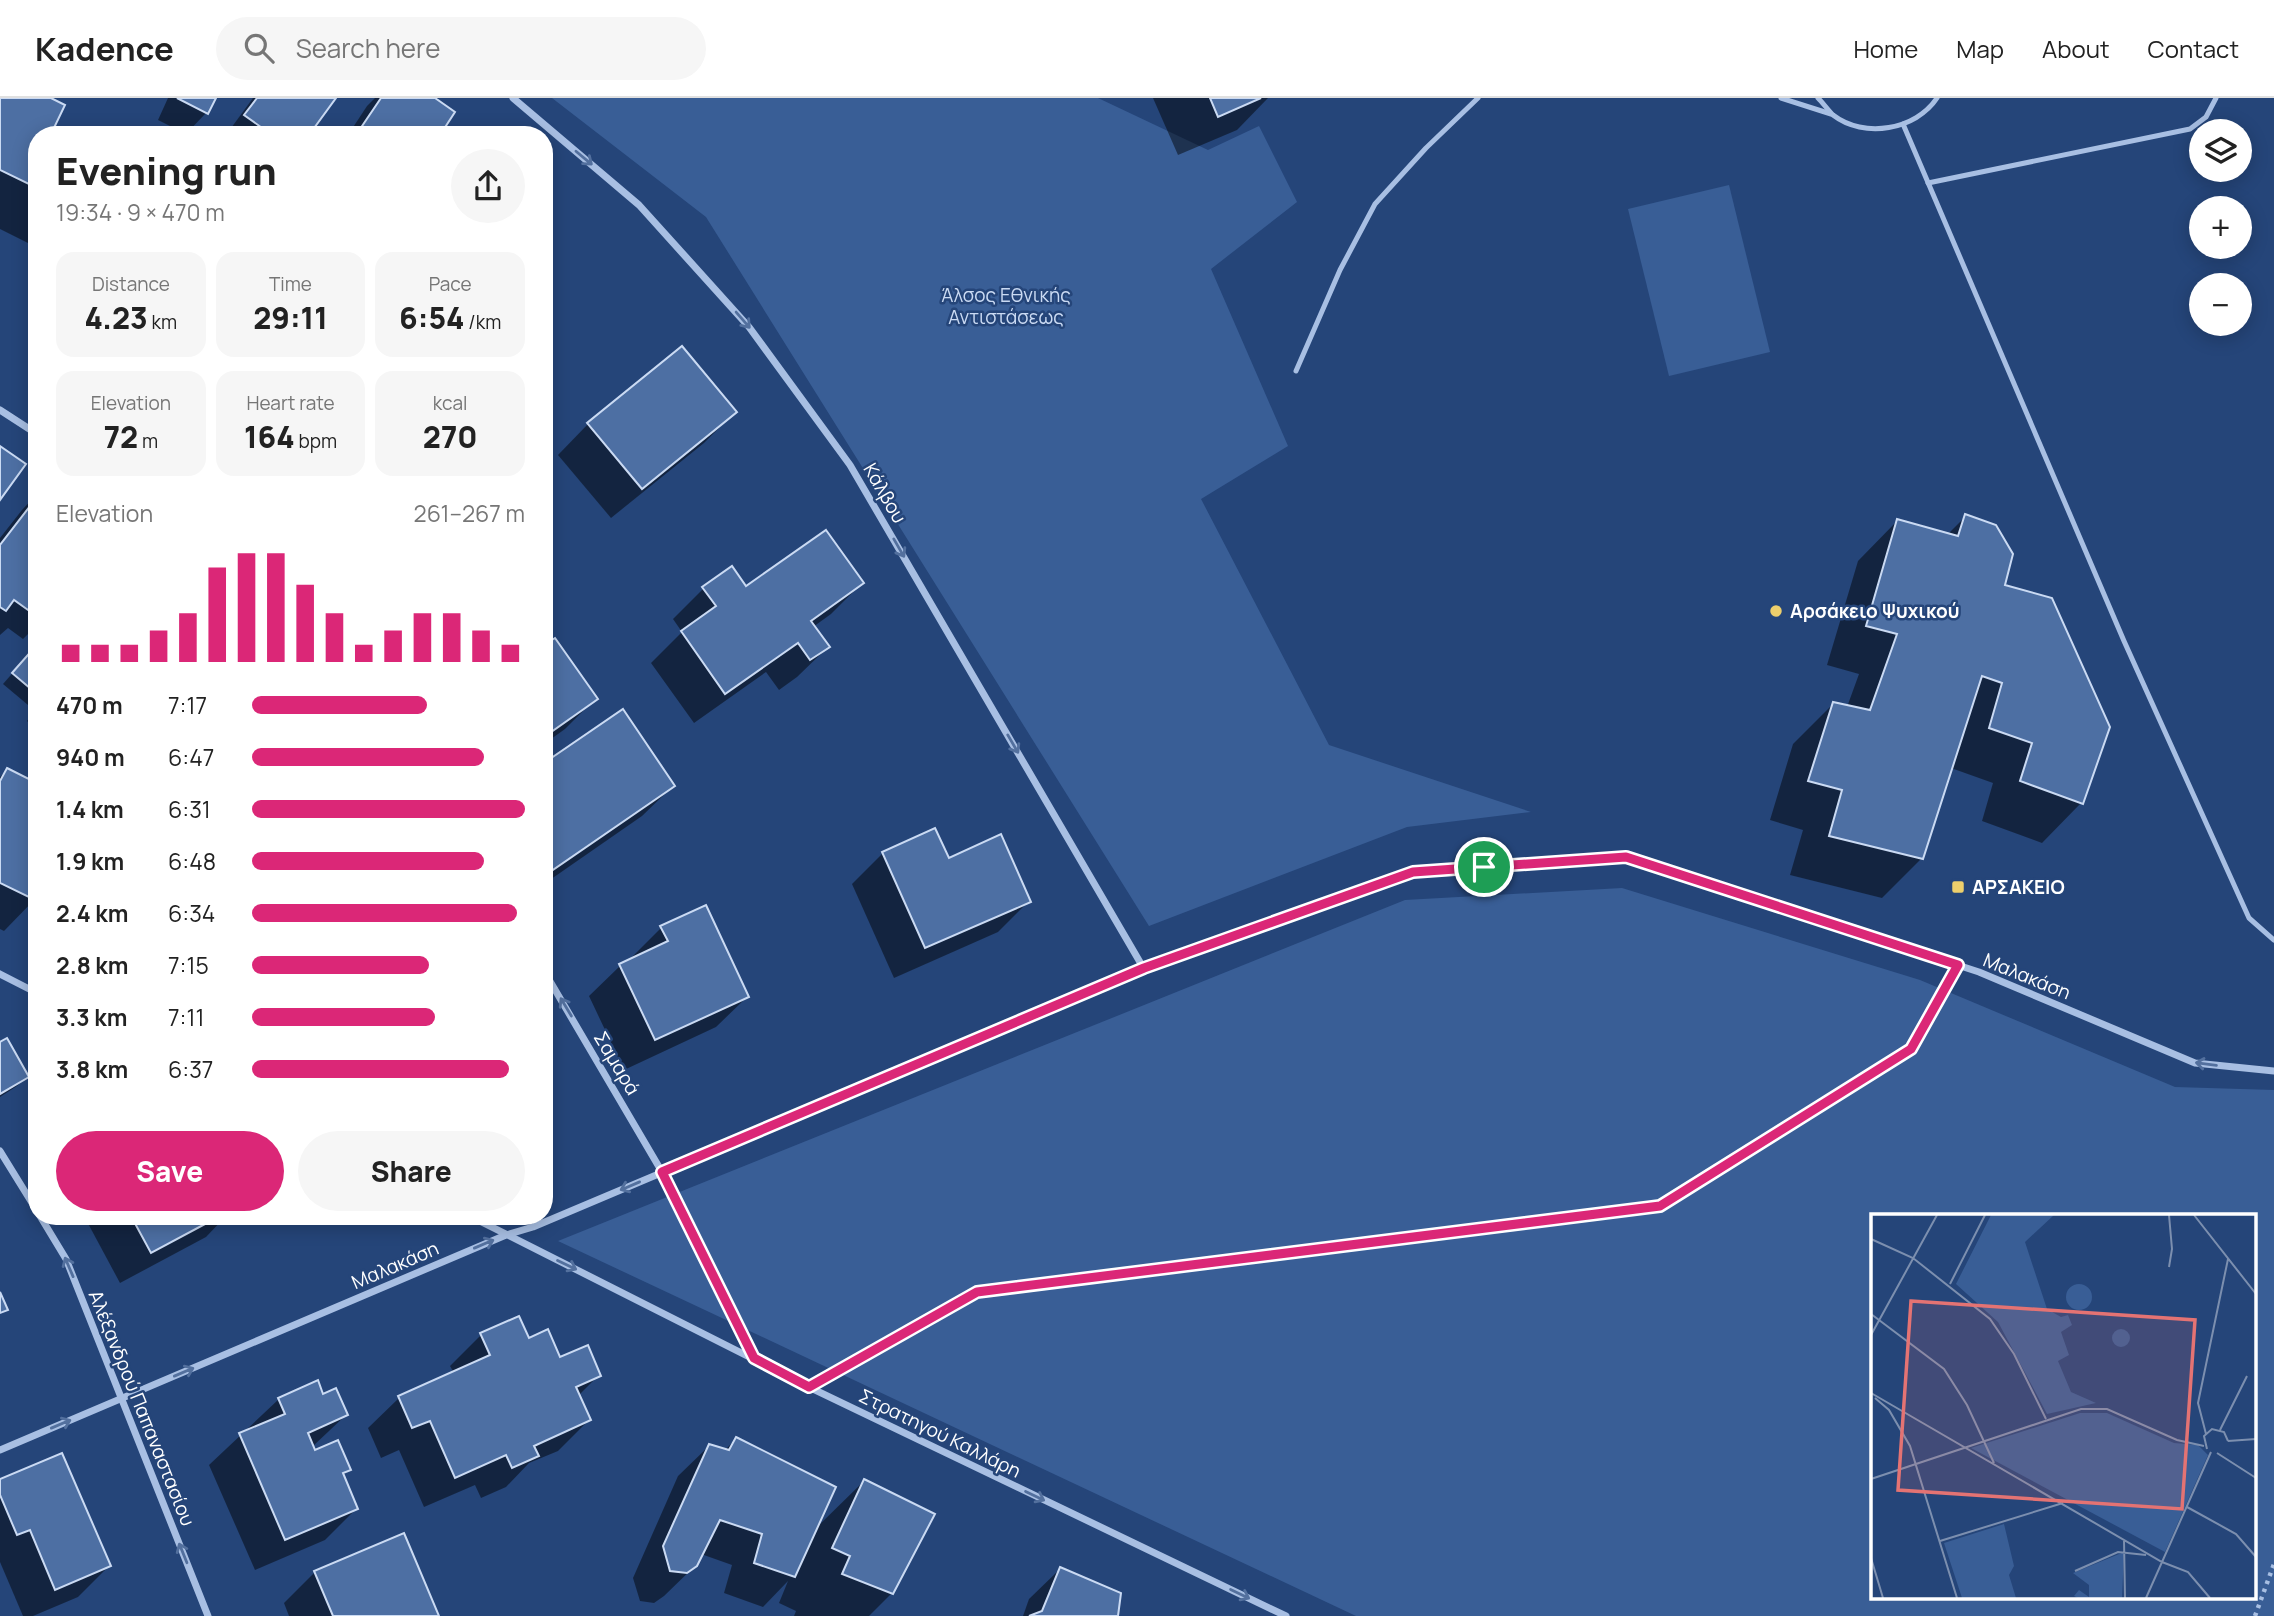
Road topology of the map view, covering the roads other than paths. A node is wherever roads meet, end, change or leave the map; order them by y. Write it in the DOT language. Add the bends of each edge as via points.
graph roads {
  1 [pos="513,98"];
  2 [pos="1478,98"];
  3 [pos="1781,98"];
  4 [pos="1818,98"];
  5 [pos="1937,98"];
  6 [pos="2216,98"];
  7 [pos="1833,115"];
  8 [pos="1903,124"];
  9 [pos="546,126"];
  10 [pos="553,132"];
  11 [pos="1928,183"];
  12 [pos="1296,370"];
  13 [pos="0,410"];
  14 [pos="28,428"];
  15 [pos="2274,940"];
  16 [pos="1144,968"];
  17 [pos="0,974"];
  18 [pos="553,986"];
  19 [pos="28,988"];
  20 [pos="2274,1071"];
  21 [pos="0,1151"];
  22 [pos="662,1172"];
  23 [pos="28,1196"];
  24 [pos="553,1218"];
  25 [pos="45,1225"];
  26 [pos="487,1225"];
  27 [pos="538,1225"];
  28 [pos="506,1235"];
  29 [pos="754,1358"];
  30 [pos="121,1398"];
  31 [pos="0,1450"];
  32 [pos="208,1616"];
  33 [pos="1286,1616"];
  1 -- 9 [label="street, Κάλβου, one-way"];
  2 -- 12 [label="lane" via="1376,204 1340,270"];
  3 -- 7 [label="lane"];
  4 -- 7 [label="lane"];
  5 -- 8 [label="lane"];
  6 -- 11 [label="lane" via="2206,117 2190,129"];
  7 -- 8 [label="lane" via="1855,126 1879,129"];
  8 -- 11 [label="lane"];
  10 -- 16 [label="street, Κάλβου, one-way" via="639,205 749,327 850,465"];
  11 -- 15 [label="lane" via="2124,641 2249,918"];
  13 -- 14 [label="street"];
  20 -- 16 [label="street, Μαλακάση, one-way" via="2196,1063 1958,965 1626,857 1413,872"];
  16 -- 22 [label="street, Μαλακάση"];
  17 -- 19 [label="street"];
  22 -- 18 [label="street, Σαμαρά, one-way"];
  21 -- 23 [label="street"];
  22 -- 24 [label="street, Μαλακάση, one-way"];
  22 -- 29 [label="street, Σαμαρά"];
  30 -- 25 [label="street, Αλέξανδρού Παπαναστασίου, one-way" via="66,1259"];
  26 -- 28 [label="street, Στρατηγού Καλλάρη"];
  27 -- 28 [label="street, Μαλακάση, one-way"];
  28 -- 29 [label="street, Στρατηγού Καλλάρη, one-way"];
  30 -- 28 [label="street, Μαλακάση, one-way"];
  29 -- 33 [label="street, Στρατηγού Καλλάρη, one-way"];
  31 -- 30 [label="street, Μαλακάση, one-way"];
  32 -- 30 [label="street, Αλέξανδρού Παπαναστασίου, one-way"];
}
